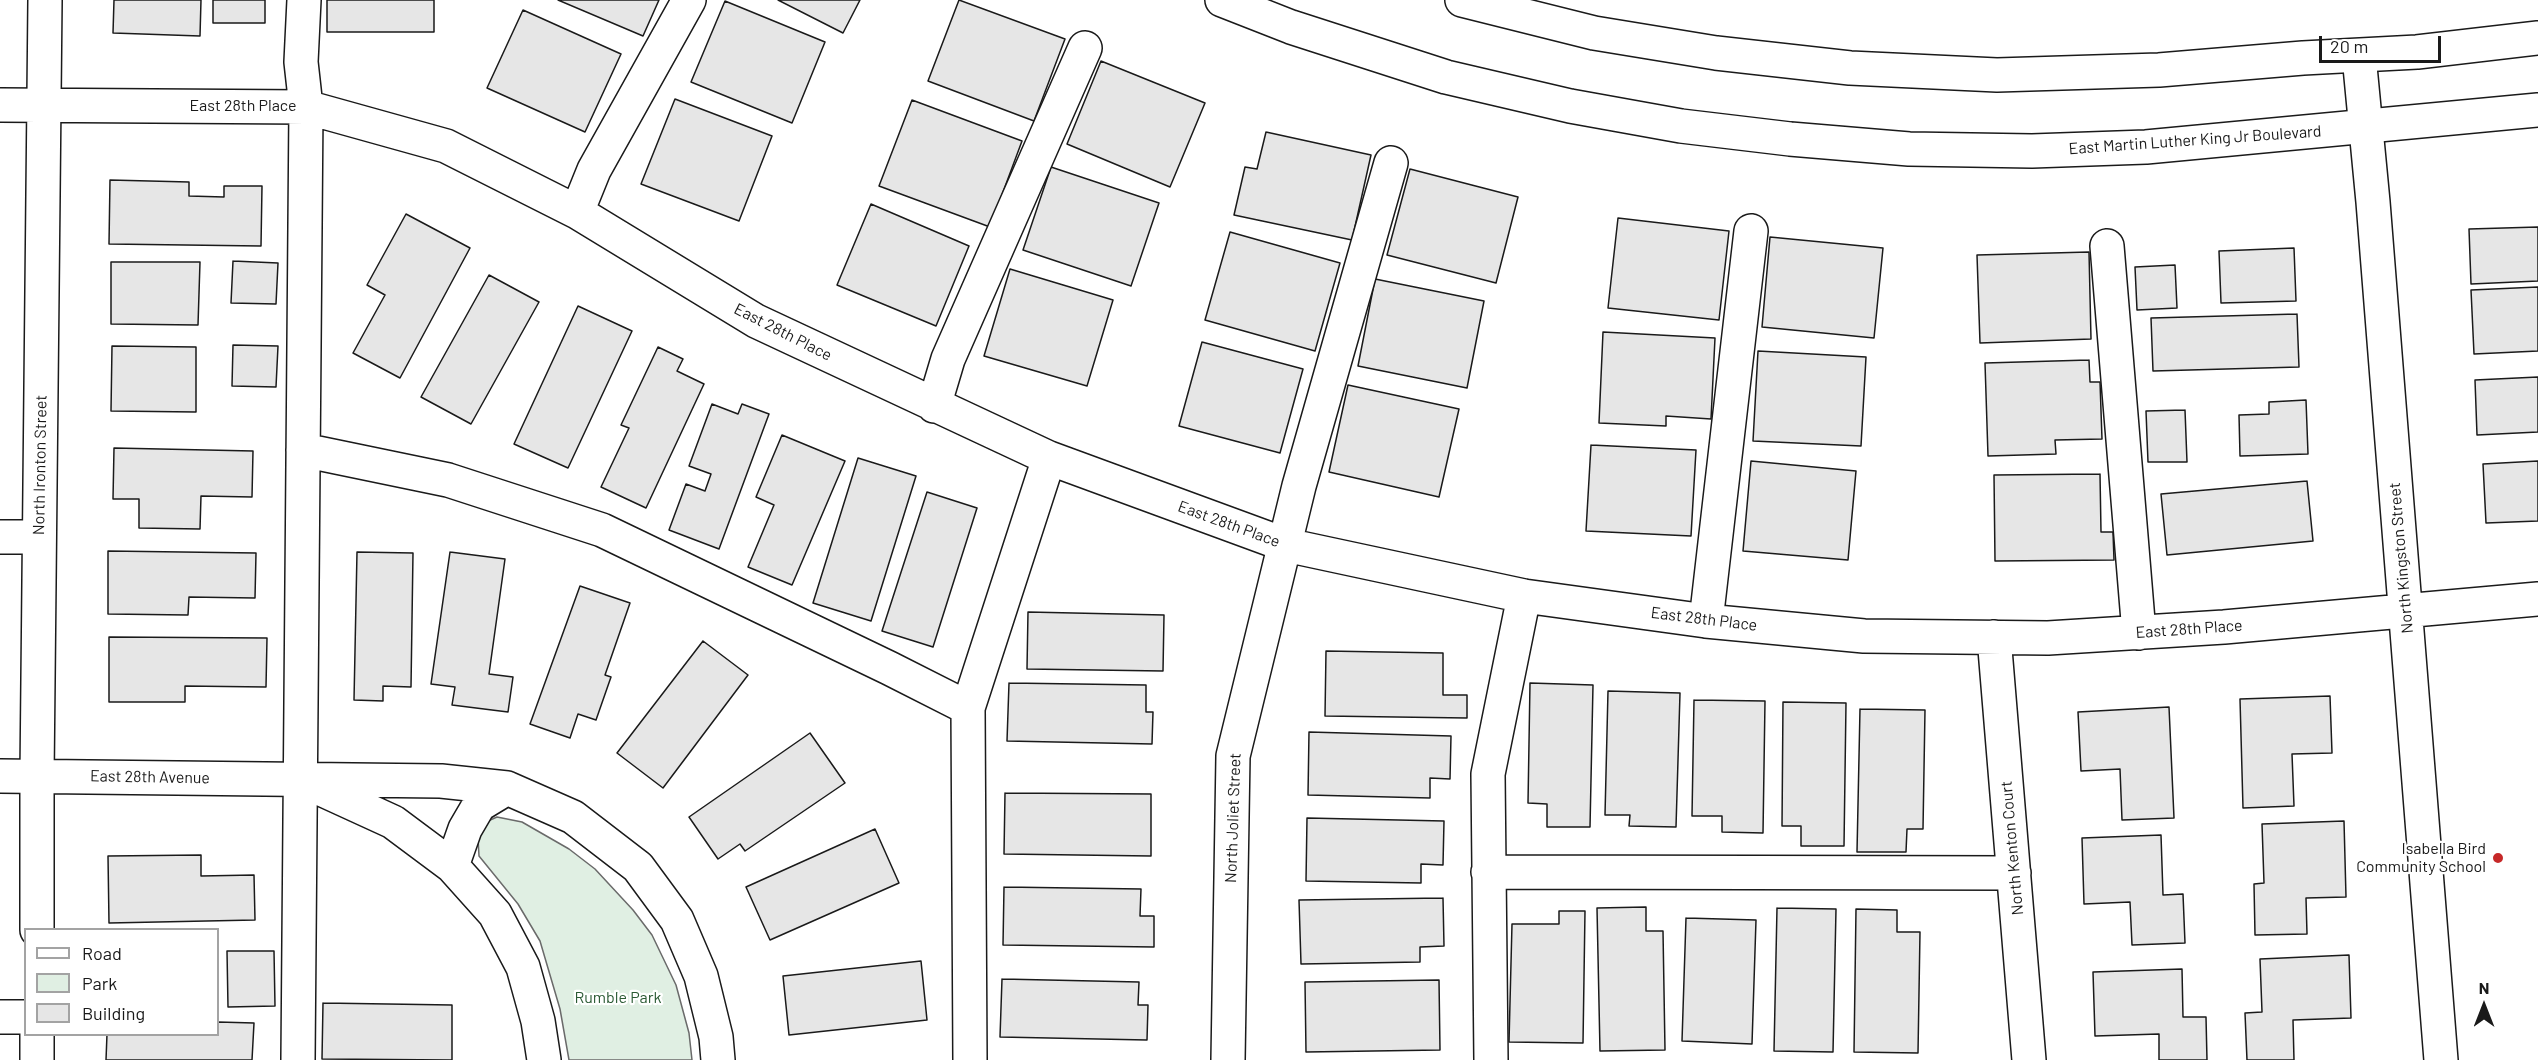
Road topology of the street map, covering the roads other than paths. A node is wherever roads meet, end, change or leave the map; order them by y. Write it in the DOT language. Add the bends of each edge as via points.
graph roads {
  1 [pos="45,0"];
  2 [pos="304,0"];
  3 [pos="689,0"];
  4 [pos="1222,0"];
  5 [pos="1462,0"];
  6 [pos="2538,38"];
  7 [pos="1085,48"];
  8 [pos="2359,56"];
  9 [pos="0,105"];
  10 [pos="44,105"];
  11 [pos="306,107"];
  12 [pos="2538,110"];
  13 [pos="2366,127"];
  14 [pos="1391,163"];
  15 [pos="578,212"];
  16 [pos="1751,231"];
  17 [pos="2107,246"];
  18 [pos="934,406"];
  19 [pos="303,450"];
  20 [pos="1049,458"];
  21 [pos="0,537"];
  22 [pos="39,537"];
  23 [pos="1286,545"];
  24 [pos="1524,596"];
  25 [pos="2538,599"];
  26 [pos="2405,611"];
  27 [pos="1707,621"];
  28 [pos="2139,633"];
  29 [pos="1995,637"];
  30 [pos="968,708"];
  31 [pos="0,776"];
  32 [pos="37,776"];
  33 [pos="300,780"];
  34 [pos="507,788"];
  35 [pos="452,866"];
  36 [pos="1488,872"];
  37 [pos="2014,873"];
  38 [pos="37,928"];
  39 [pos="0,1017"];
  40 [pos="24,1017"];
  41 [pos="37,1036"];
  42 [pos="38,1060"];
  43 [pos="298,1060"];
  44 [pos="544,1060"];
  45 [pos="718,1060"];
  46 [pos="970,1060"];
  47 [pos="1227,1060"];
  48 [pos="1491,1060"];
  49 [pos="2029,1060"];
  50 [pos="2441,1060"];
  1 -- 10 [label="street, North Ironton Street"];
  2 -- 11 [label="street" via="301,62"];
  3 -- 15 [label="street" via="594,170"];
  4 -- 13 [label="street, East Martin Luther King Jr Boulevard" via="1291,27 1446,76 1570,106 1680,126 1790,139 1909,148 2032,151 2158,146"];
  5 -- 8 [label="street" via="1594,33 1716,53 1850,68 1997,75 2159,70"];
  6 -- 8 [label="street"];
  7 -- 18 [label="street" via="948,359"];
  8 -- 13 [label="street, North Kingston Street"];
  9 -- 10 [label="street, East 28th Place"];
  10 -- 11 [label="street, East 28th Place"];
  10 -- 22 [label="street, North Ironton Street"];
  11 -- 15 [label="street, East 28th Place" via="446,146"];
  11 -- 19 [label="street"];
  12 -- 13 [label="street, East Martin Luther King Jr Boulevard"];
  13 -- 26 [label="street, North Kingston Street"];
  14 -- 23 [label="street, North Joliet Street" via="1299,486"];
  15 -- 18 [label="street, East 28th Place" via="756,321"];
  16 -- 27 [label="street"];
  17 -- 28 [label="street"];
  18 -- 20 [label="street, East 28th Place"];
  19 -- 30 [label="street" via="448,480 602,530"];
  19 -- 33 [label="street"];
  20 -- 23 [label="street, East 28th Place"];
  20 -- 30 [label="street"];
  21 -- 22 [label="street"];
  22 -- 32 [label="street, North Ironton Street"];
  23 -- 24 [label="street, East 28th Place"];
  23 -- 47 [label="street, North Joliet Street" via="1233,756"];
  24 -- 27 [label="street, East 28th Place"];
  24 -- 36 [label="street" via="1488,774"];
  25 -- 26 [label="street, East 28th Place"];
  26 -- 28 [label="street, East 28th Place"];
  26 -- 50 [label="street, North Kingston Street"];
  27 -- 29 [label="street, East 28th Place" via="1864,636"];
  28 -- 29 [label="street, East 28th Place"];
  29 -- 37 [label="street, North Kenton Court"];
  30 -- 46 [label="street"];
  31 -- 32 [label="street, East 28th Avenue"];
  32 -- 33 [label="street, East 28th Avenue"];
  32 -- 38 [label="street, North Ironton Street"];
  33 -- 34 [label="street, East 28th Avenue" via="441,781"];
  33 -- 35 [label="street, East 28th Avenue" via="393,822"];
  33 -- 43 [label="street"];
  34 -- 35 [label="street" via="479,805 465,829"];
  34 -- 45 [label="street, East 28th Avenue" via="573,817 638,867 677,920 701,976"];
  35 -- 44 [label="street, East 28th Avenue" via="495,914 523,967"];
  36 -- 37 [label="street"];
  36 -- 48 [label="street"];
  37 -- 49 [label="street, North Kenton Court"];
  39 -- 40 [label="street"];
  41 -- 42 [label="street"];
}
